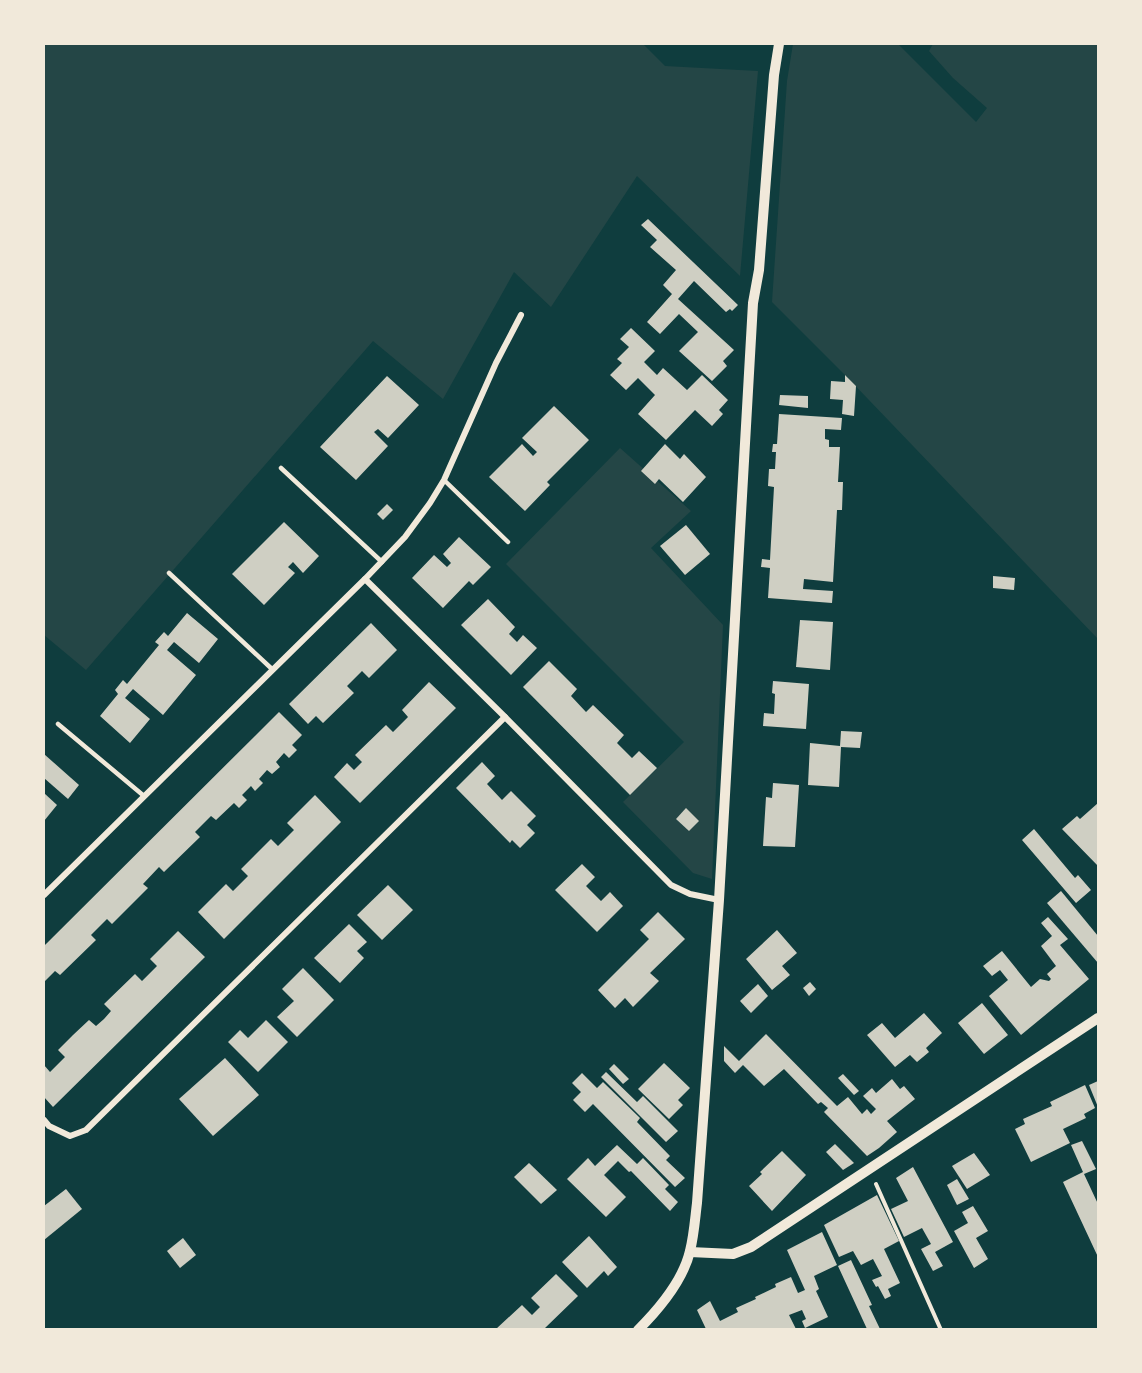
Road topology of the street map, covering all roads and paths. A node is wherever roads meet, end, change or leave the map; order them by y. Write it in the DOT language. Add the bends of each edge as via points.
graph roads {
  1 [pos="778,44"];
  2 [pos="521,315"];
  3 [pos="281,468"];
  4 [pos="444,480"];
  5 [pos="508,542"];
  6 [pos="382,562"];
  7 [pos="169,573"];
  8 [pos="365,579"];
  9 [pos="273,670"];
  10 [pos="505,717"];
  11 [pos="58,724"];
  12 [pos="144,796"];
  13 [pos="44,896"];
  14 [pos="719,900"];
  15 [pos="1098,1018"];
  16 [pos="44,1120"];
  17 [pos="869,1170"];
  18 [pos="690,1252"];
  19 [pos="638,1329"];
  20 [pos="941,1329"];
  1 -- 14 [label="street" via="753,303"];
  2 -- 4 [label="street"];
  3 -- 6 [label="lane"];
  4 -- 5 [label="lane"];
  4 -- 6 [label="street" via="405,537"];
  6 -- 8 [label="street"];
  7 -- 9 [label="lane"];
  8 -- 9 [label="street"];
  8 -- 10 [label="street"];
  9 -- 12 [label="street"];
  10 -- 14 [label="street" via="671,885"];
  10 -- 16 [label="street" via="86,1130 70,1136"];
  11 -- 12 [label="lane"];
  12 -- 13 [label="street"];
  14 -- 18 [label="street"];
  15 -- 17 [label="street"];
  17 -- 18 [label="street" via="744,1251"];
  17 -- 20 [label="path"];
  18 -- 19 [label="street" via="675,1284"];
}
